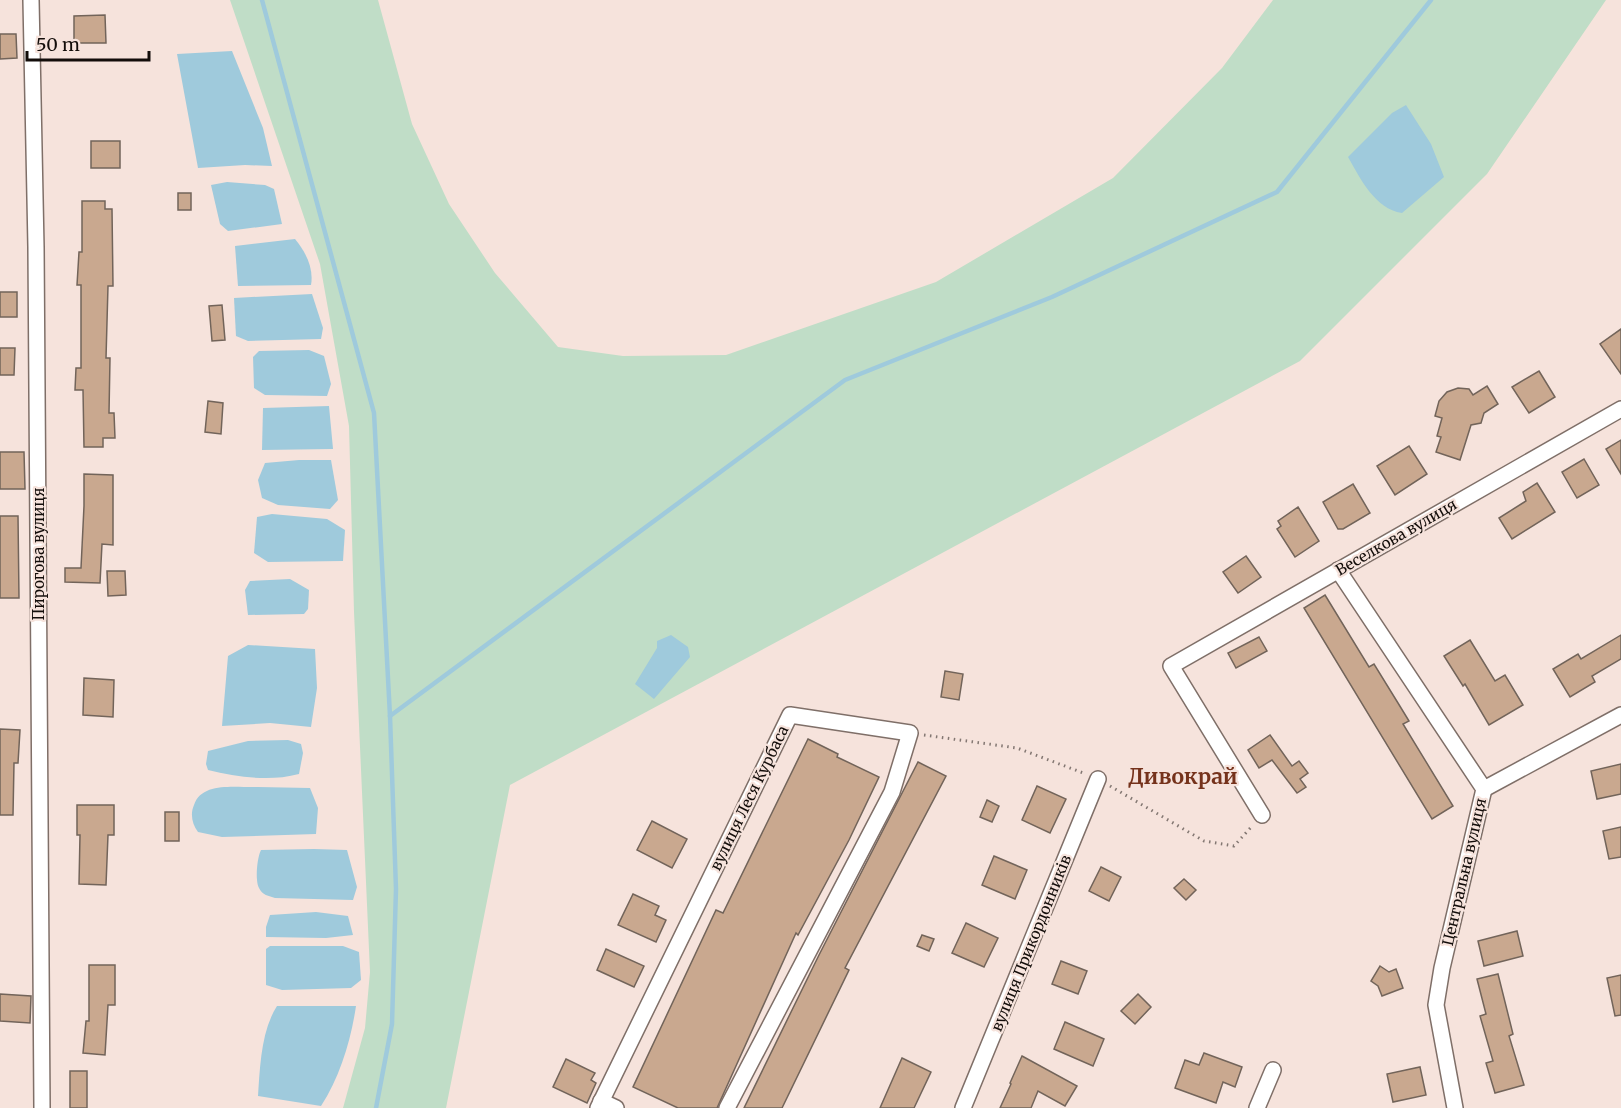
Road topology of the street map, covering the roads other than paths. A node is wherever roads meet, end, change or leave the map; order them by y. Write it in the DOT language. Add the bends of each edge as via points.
graph roads {
  1 [pos="31,0"];
  2 [pos="1621,409"];
  3 [pos="1338,570"];
  4 [pos="1621,715"];
  5 [pos="1098,778"];
  6 [pos="1484,789"];
  7 [pos="1262,814"];
  8 [pos="1273,1070"];
  9 [pos="599,1105"];
  10 [pos="42,1108"];
  11 [pos="616,1108"];
  12 [pos="727,1108"];
  13 [pos="963,1108"];
  14 [pos="1257,1108"];
  15 [pos="1455,1108"];
  1 -- 10 [label="street, Пирогова вулиця"];
  2 -- 3 [label="street, Веселкова вулиця"];
  3 -- 6 [label="street, Центральна вулиця"];
  3 -- 7 [label="street, Веселкова вулиця" via="1172,666"];
  4 -- 6 [label="street"];
  5 -- 13 [label="street, вулиця Прикордонників"];
  6 -- 15 [label="street, Центральна вулиця" via="1436,1005"];
  8 -- 14 [label="street"];
  9 -- 11 [label="street"];
  9 -- 12 [label="street, вулиця Леся Курбаса" via="790,715 910,733 892,792"];
}
